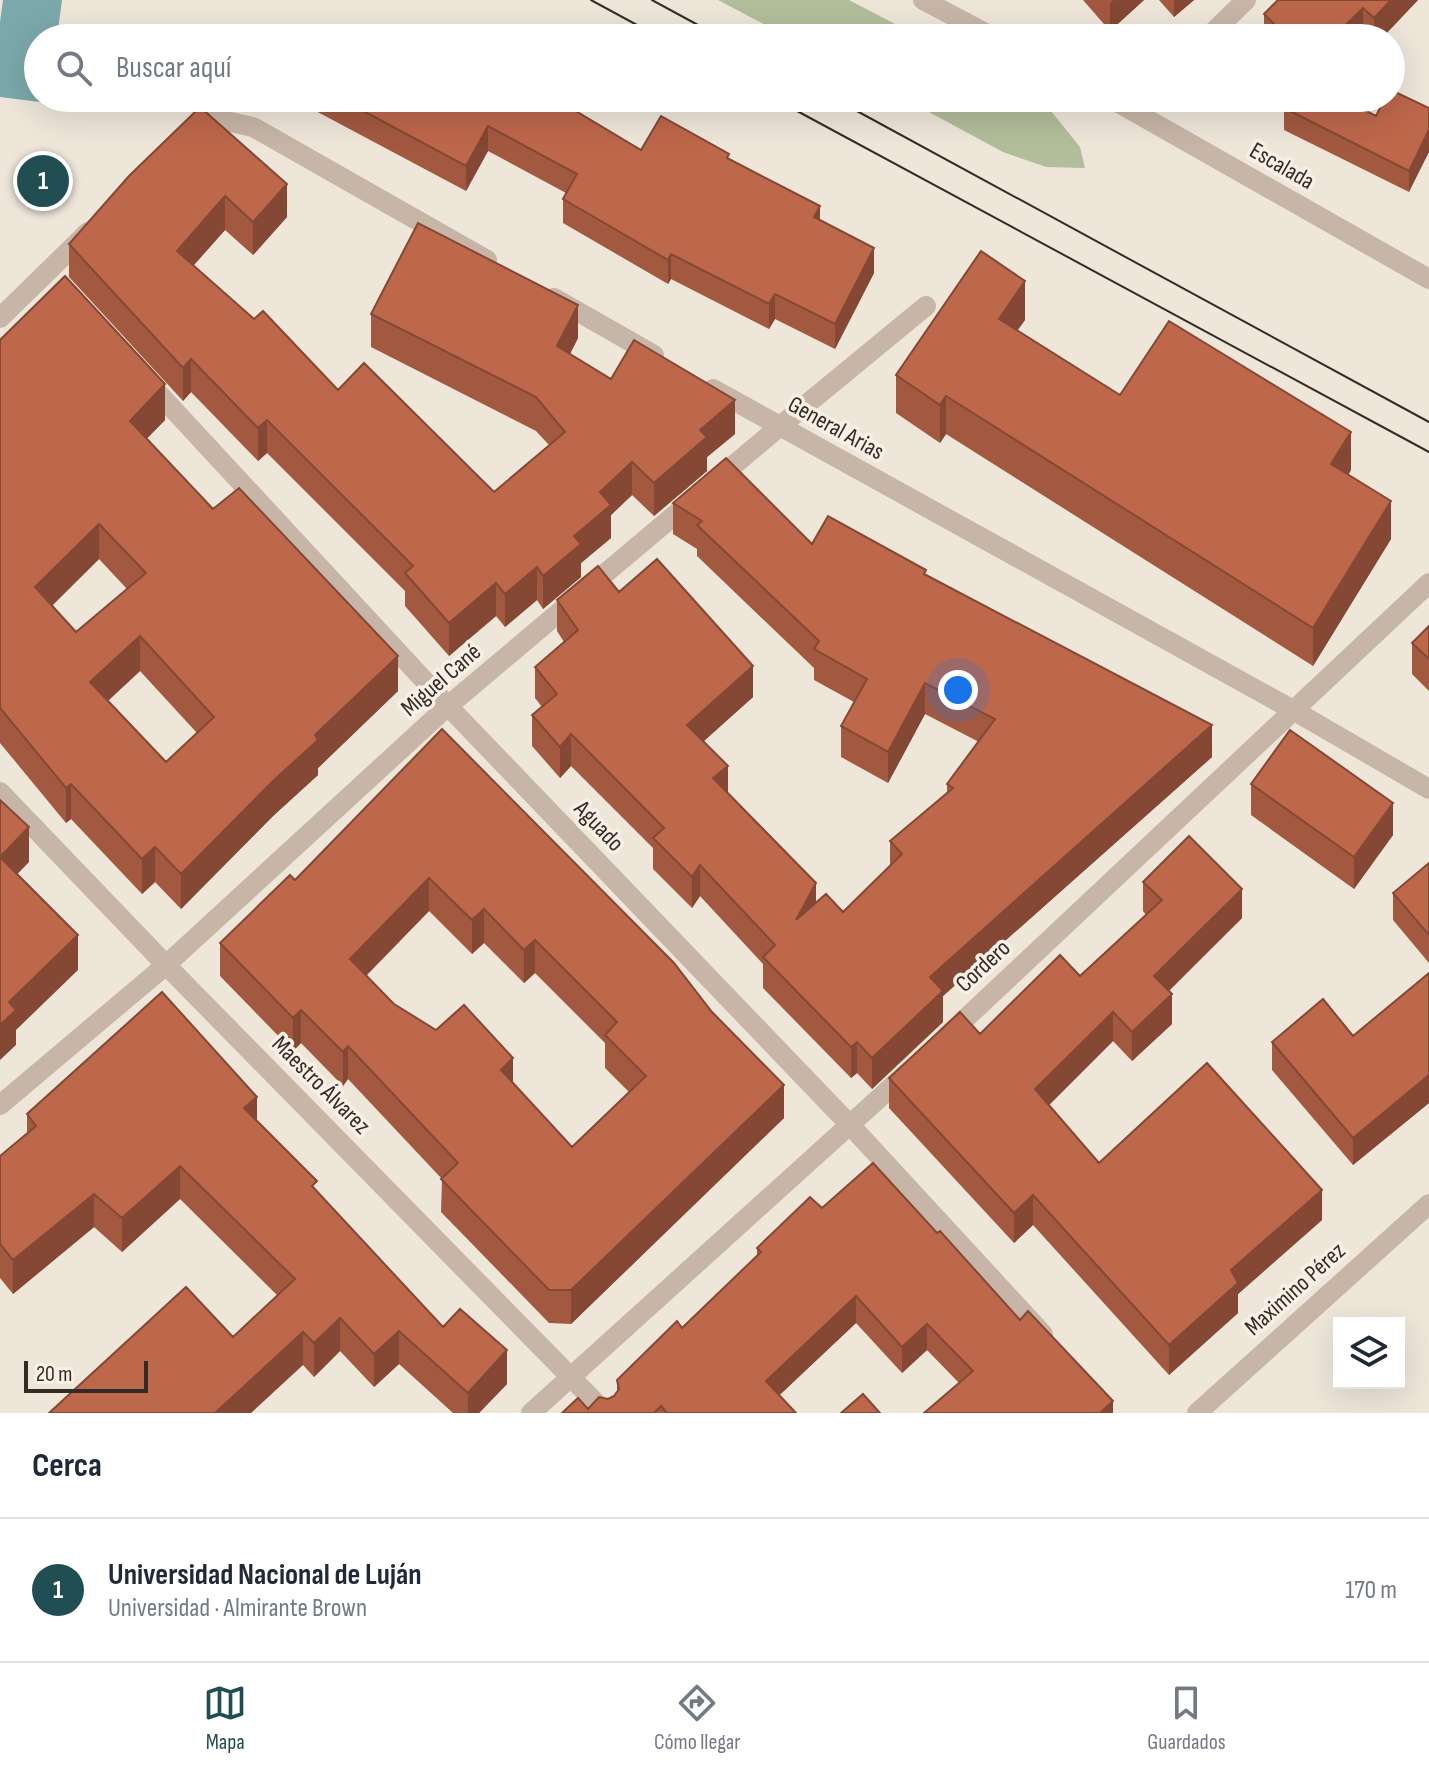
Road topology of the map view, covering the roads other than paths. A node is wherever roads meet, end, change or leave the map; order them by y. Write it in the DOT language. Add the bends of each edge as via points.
graph roads {
  1 [pos="923,0"];
  2 [pos="1246,0"];
  3 [pos="968,24"];
  4 [pos="1221,24"];
  5 [pos="1152,112"];
  6 [pos="180,141"];
  7 [pos="102,218"];
  8 [pos="502,269"];
  9 [pos="1429,279"];
  10 [pos="530,285"];
  11 [pos="926,306"];
  12 [pos="0,318"];
  13 [pos="668,364"];
  14 [pos="134,366"];
  15 [pos="696,379"];
  16 [pos="779,427"];
  17 [pos="1429,583"];
  18 [pos="448,706"];
  19 [pos="1293,710"];
  20 [pos="1429,789"];
  21 [pos="0,792"];
  22 [pos="166,965"];
  23 [pos="0,1105"];
  24 [pos="851,1126"];
  25 [pos="1429,1204"];
  26 [pos="1053,1344"];
  27 [pos="572,1377"];
  28 [pos="531,1413"];
  29 [pos="606,1413"];
  30 [pos="1197,1413"];
  1 -- 3 [label="street"];
  2 -- 4 [label="street"];
  5 -- 9 [label="street, Escalada"];
  6 -- 8 [label="street" via="217,119 253,127"];
  7 -- 12 [label="street" via="53,278"];
  10 -- 13 [label="street"];
  11 -- 16 [label="street, Miguel Cané"];
  14 -- 18 [label="street, Aguado"];
  15 -- 16 [label="street, General Arias"];
  16 -- 18 [label="street, Miguel Cané"];
  16 -- 19 [label="street, General Arias"];
  17 -- 19 [label="street, Cordero"];
  18 -- 22 [label="street, Miguel Cané"];
  18 -- 24 [label="street, Aguado"];
  19 -- 20 [label="street, General Arias"];
  19 -- 24 [label="street, Cordero"];
  21 -- 22 [label="street, Maestro Álvarez"];
  22 -- 23 [label="street, Miguel Cané"];
  22 -- 27 [label="street, Maestro Álvarez"];
  24 -- 26 [label="street, Aguado"];
  24 -- 27 [label="street, Cordero"];
  25 -- 30 [label="street, Maximino Pérez"];
  27 -- 28 [label="street, Cordero"];
  27 -- 29 [label="street, Maestro Álvarez"];
}
